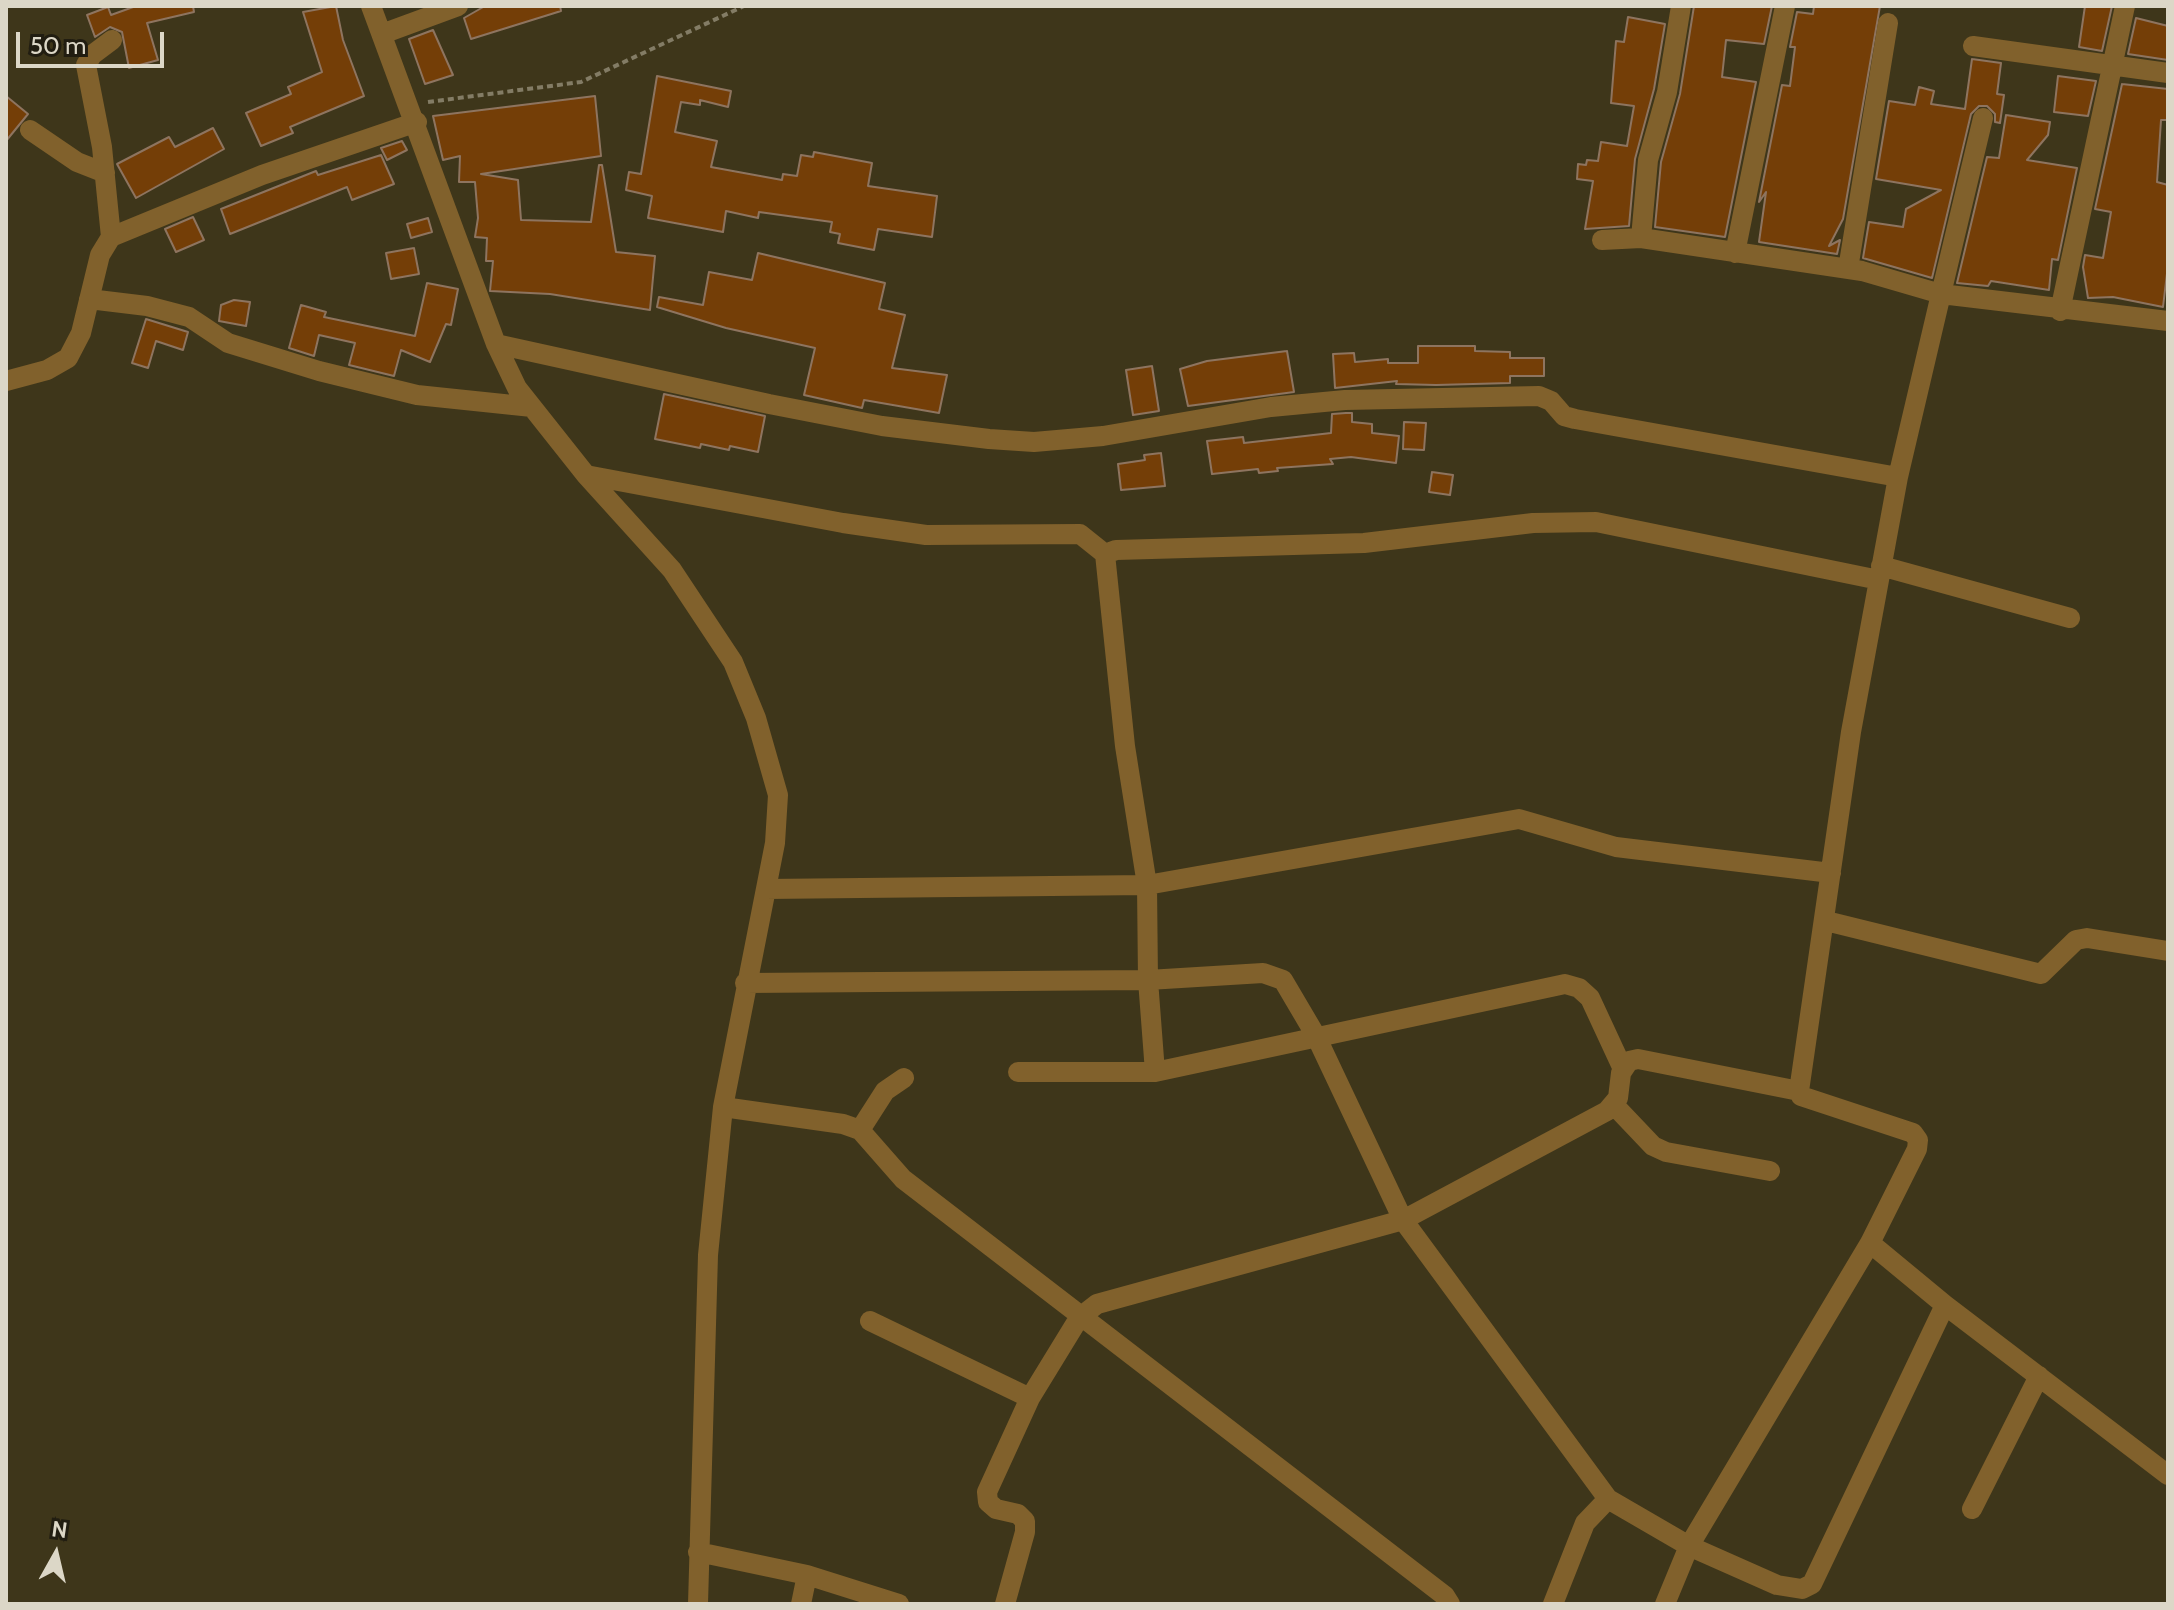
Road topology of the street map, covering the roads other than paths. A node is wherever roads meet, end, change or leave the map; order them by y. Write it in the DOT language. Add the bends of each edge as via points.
graph roads {
  1 [pos="371,6"];
  2 [pos="458,6"];
  3 [pos="1681,6"];
  4 [pos="1785,6"];
  5 [pos="2125,6"];
  6 [pos="1888,23"];
  7 [pos="382,34"];
  8 [pos="112,40"];
  9 [pos="1973,46"];
  10 [pos="2110,67"];
  11 [pos="2168,73"];
  12 [pos="413,114"];
  13 [pos="1983,118"];
  14 [pos="30,130"];
  15 [pos="105,173"];
  16 [pos="111,237"];
  17 [pos="1641,238"];
  18 [pos="1602,240"];
  19 [pos="1735,253"];
  20 [pos="1848,269"];
  21 [pos="1941,294"];
  22 [pos="89,299"];
  23 [pos="2060,311"];
  24 [pos="2168,321"];
  25 [pos="496,344"];
  26 [pos="6,381"];
  27 [pos="532,407"];
  28 [pos="586,475"];
  29 [pos="1898,477"];
  30 [pos="1105,554"];
  31 [pos="1880,573"];
  32 [pos="2070,618"];
  33 [pos="1831,873"];
  34 [pos="1147,885"];
  35 [pos="766,889"];
  36 [pos="1826,921"];
  37 [pos="2168,951"];
  38 [pos="1148,980"];
  39 [pos="745,983"];
  40 [pos="1316,1036"];
  41 [pos="1622,1067"];
  42 [pos="1018,1072"];
  43 [pos="1155,1072"];
  44 [pos="904,1078"];
  45 [pos="1799,1091"];
  46 [pos="1614,1105"];
  47 [pos="723,1107"];
  48 [pos="860,1130"];
  49 [pos="1770,1171"];
  50 [pos="1403,1220"];
  51 [pos="1870,1243"];
  52 [pos="1945,1305"];
  53 [pos="1079,1318"];
  54 [pos="870,1321"];
  55 [pos="2039,1376"];
  56 [pos="1030,1398"];
  57 [pos="2168,1475"];
  58 [pos="1608,1499"];
  59 [pos="1972,1509"];
  60 [pos="1689,1546"];
  61 [pos="698,1552"];
  62 [pos="807,1575"];
  63 [pos="698,1604"];
  64 [pos="801,1604"];
  65 [pos="899,1604"];
  66 [pos="1005,1604"];
  67 [pos="1450,1604"];
  68 [pos="1553,1604"];
  69 [pos="1665,1604"];
  1 -- 7 [label="street"];
  2 -- 7 [label="street"];
  3 -- 17 [label="street" via="1667,92 1648,160"];
  4 -- 19 [label="street"];
  5 -- 10 [label="street"];
  6 -- 20 [label="street"];
  7 -- 12 [label="street"];
  8 -- 15 [label="street" via="86,65"];
  9 -- 10 [label="street"];
  10 -- 11 [label="street"];
  10 -- 23 [label="street"];
  12 -- 16 [label="street"];
  12 -- 25 [label="street"];
  13 -- 21 [label="street"];
  14 -- 15 [label="street" via="77,162"];
  15 -- 16 [label="street"];
  16 -- 22 [label="street" via="100,255"];
  17 -- 18 [label="street"];
  17 -- 19 [label="street"];
  19 -- 20 [label="street"];
  20 -- 21 [label="street"];
  21 -- 23 [label="street"];
  21 -- 29 [label="street"];
  22 -- 26 [label="street" via="68,358"];
  22 -- 27 [label="street" via="189,317 228,343 417,395"];
  23 -- 24 [label="street"];
  25 -- 27 [label="street"];
  25 -- 29 [label="street" via="783,407 989,439 1034,442 1103,436 1345,400 1539,396 1575,419"];
  27 -- 28 [label="street"];
  28 -- 30 [label="street" via="926,535 1080,534"];
  28 -- 35 [label="street" via="672,570 733,662 778,795"];
  29 -- 31 [label="street"];
  30 -- 31 [label="street" via="1364,543 1533,523 1596,522"];
  30 -- 34 [label="street" via="1125,746"];
  31 -- 32 [label="street"];
  31 -- 33 [label="street"];
  33 -- 34 [label="street" via="1616,847 1519,819"];
  33 -- 36 [label="street"];
  34 -- 35 [label="street"];
  34 -- 38 [label="street"];
  35 -- 39 [label="street"];
  36 -- 37 [label="street" via="2041,974 2076,940 2087,938"];
  36 -- 45 [label="street"];
  38 -- 39 [label="street"];
  38 -- 40 [label="street" via="1274,975 1291,989"];
  38 -- 43 [label="street"];
  39 -- 47 [label="street"];
  40 -- 41 [label="street" via="1565,984 1590,998"];
  40 -- 43 [label="street"];
  40 -- 50 [label="street"];
  41 -- 45 [label="street" via="1638,1059"];
  41 -- 46 [label="street"];
  42 -- 43 [label="street"];
  44 -- 48 [label="street" via="885,1091"];
  45 -- 51 [label="street" via="1801,1096 1913,1133 1918,1140"];
  46 -- 49 [label="street" via="1653,1146 1666,1152"];
  46 -- 50 [label="street"];
  47 -- 48 [label="street"];
  47 -- 61 [label="street" via="708,1255"];
  48 -- 53 [label="street" via="903,1179"];
  50 -- 53 [label="street" via="1097,1304"];
  50 -- 58 [label="street"];
  51 -- 52 [label="street"];
  51 -- 60 [label="street"];
  52 -- 55 [label="street"];
  52 -- 60 [label="street" via="1812,1584 1802,1589 1777,1585"];
  53 -- 56 [label="street"];
  53 -- 67 [label="street"];
  54 -- 56 [label="street"];
  55 -- 57 [label="street"];
  55 -- 59 [label="street"];
  56 -- 66 [label="street" via="987,1492 996,1509 1025,1521"];
  58 -- 60 [label="street"];
  58 -- 68 [label="street" via="1585,1523"];
  60 -- 69 [label="street"];
  61 -- 62 [label="street"];
  61 -- 63 [label="street"];
  62 -- 64 [label="street"];
  62 -- 65 [label="street"];
}
